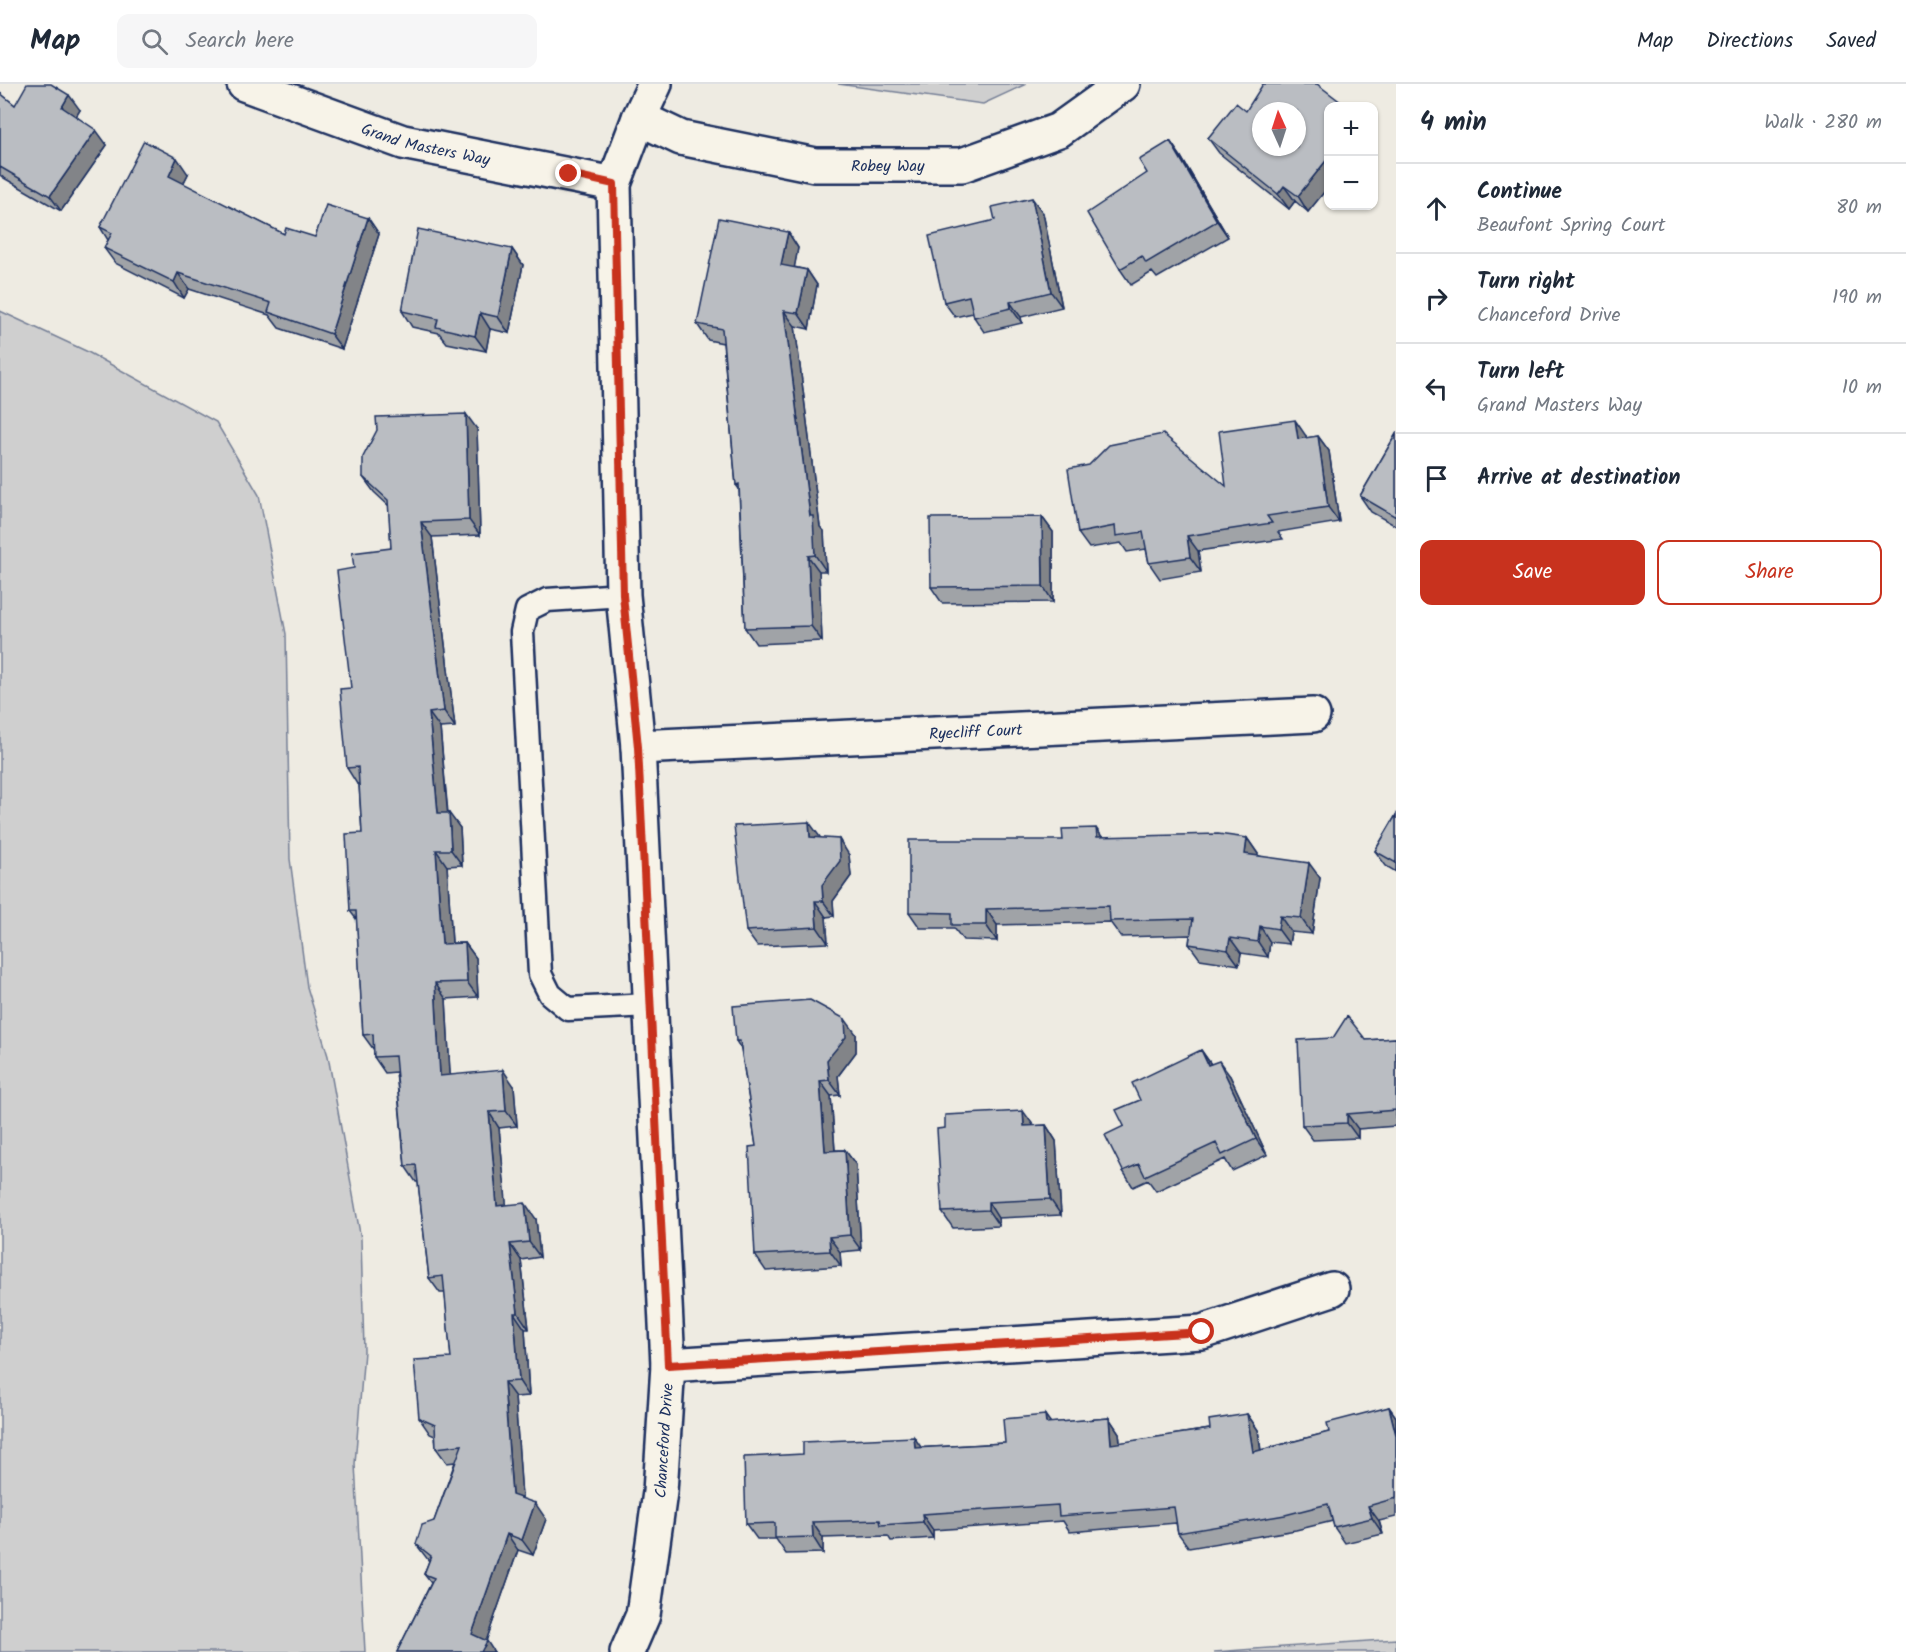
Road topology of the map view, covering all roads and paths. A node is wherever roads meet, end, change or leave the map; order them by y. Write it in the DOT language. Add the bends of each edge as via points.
graph roads {
  1 [pos="244,84"];
  2 [pos="655,84"];
  3 [pos="1123,84"];
  4 [pos="639,118"];
  5 [pos="614,184"];
  6 [pos="623,595"];
  7 [pos="1313,715"];
  8 [pos="638,747"];
  9 [pos="650,1005"];
  10 [pos="1332,1289"];
  11 [pos="668,1365"];
  12 [pos="627,1652"];
  1 -- 5 [label="street, Grand Masters Way" via="403,142"];
  2 -- 4 [label="street, Chanceford Drive"];
  3 -- 4 [label="street, Robey Way" via="1059,130 962,165 815,165 681,138"];
  4 -- 5 [label="street, Chanceford Drive"];
  5 -- 6 [label="street, Chanceford Drive"];
  6 -- 8 [label="street, Chanceford Drive"];
  6 -- 9 [label="lane" via="548,600 527,610 522,632 540,974 550,994 568,1009"];
  7 -- 8 [label="street, Ryecliff Court"];
  8 -- 9 [label="street, Chanceford Drive"];
  9 -- 11 [label="street, Chanceford Drive"];
  10 -- 11 [label="street" via="1202,1332"];
  11 -- 12 [label="street, Chanceford Drive" via="660,1492 645,1603"];
}
